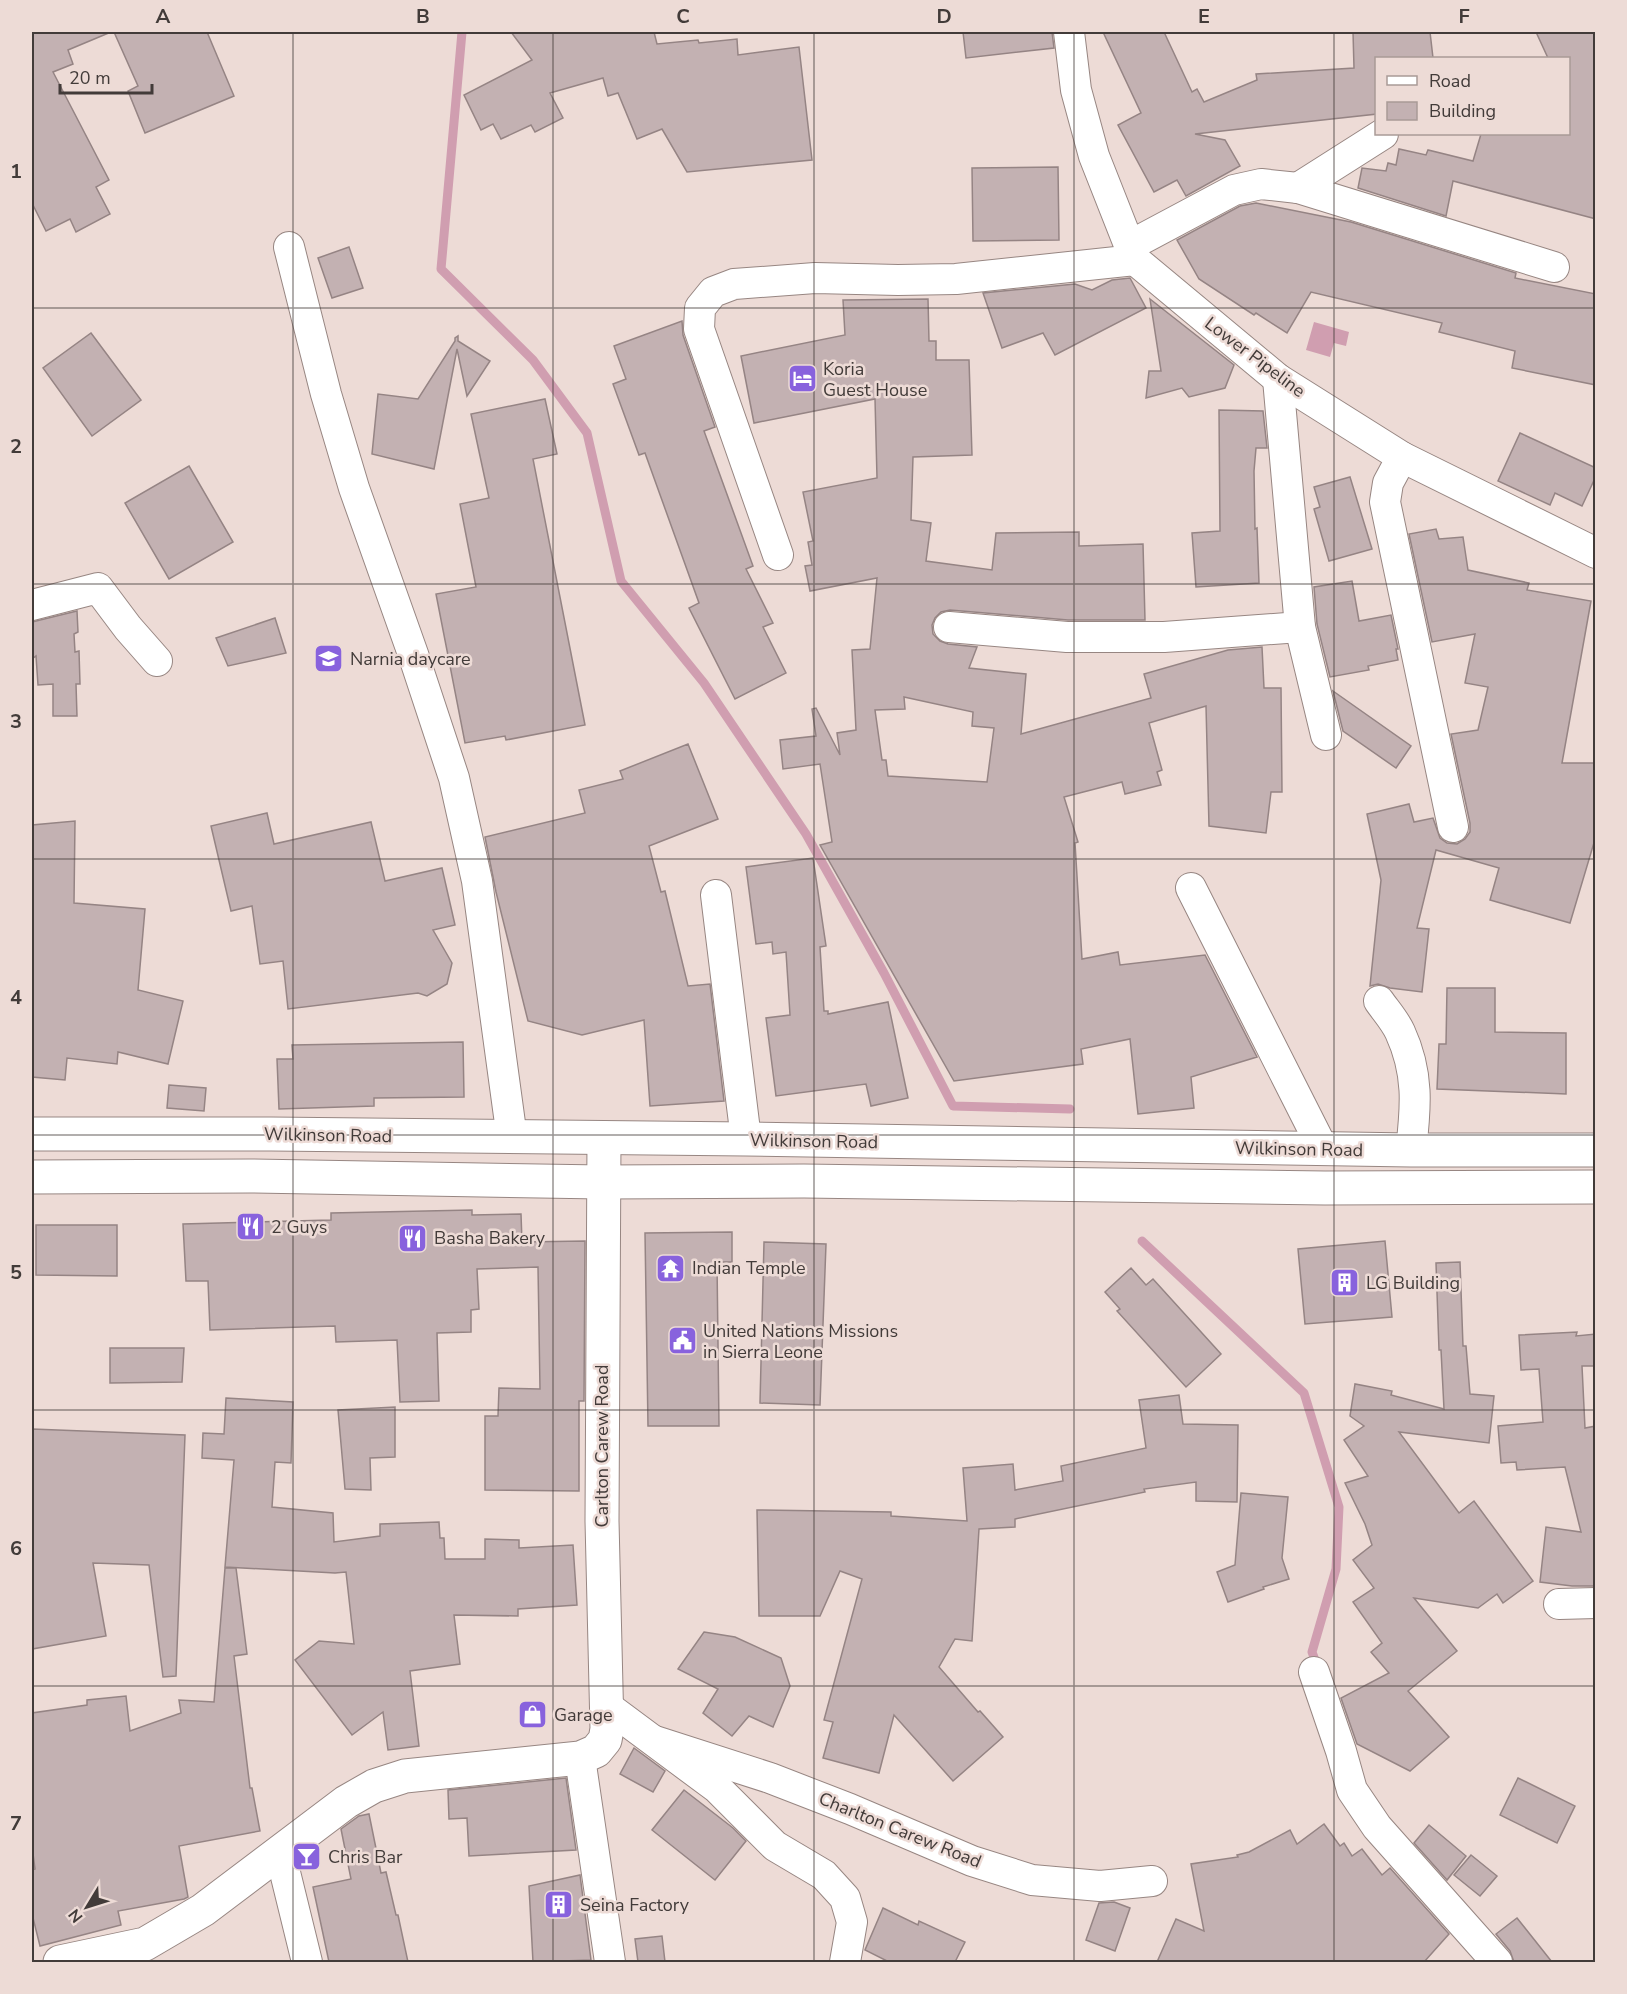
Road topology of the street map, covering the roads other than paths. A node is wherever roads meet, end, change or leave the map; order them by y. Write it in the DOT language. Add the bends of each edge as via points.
graph roads {
  1 [pos="1069,32"];
  2 [pos="1381,135"];
  3 [pos="1298,188"];
  4 [pos="289,247"];
  5 [pos="1132,253"];
  6 [pos="1554,267"];
  7 [pos="1278,379"];
  8 [pos="1402,457"];
  9 [pos="1596,553"];
  10 [pos="778,555"];
  11 [pos="32,605"];
  12 [pos="950,627"];
  13 [pos="1300,627"];
  14 [pos="157,661"];
  15 [pos="1326,735"];
  16 [pos="1453,827"];
  17 [pos="1191,888"];
  18 [pos="716,895"];
  19 [pos="1379,1001"];
  20 [pos="32,1134"];
  21 [pos="512,1138"];
  22 [pos="604,1138"];
  23 [pos="746,1139"];
  24 [pos="1323,1149"];
  25 [pos="1411,1150"];
  26 [pos="1596,1150"];
  27 [pos="32,1177"];
  28 [pos="602,1182"];
  29 [pos="1596,1187"];
  30 [pos="1596,1603"];
  31 [pos="1559,1605"];
  32 [pos="1314,1672"];
  33 [pos="608,1707"];
  34 [pos="655,1741"];
  35 [pos="588,1754"];
  36 [pos="280,1852"];
  37 [pos="1152,1881"];
  38 [pos="60,1962"];
  39 [pos="307,1962"];
  40 [pos="610,1962"];
  41 [pos="845,1962"];
  42 [pos="1497,1962"];
  1 -- 5 [label="street, Lower Pipeline" via="1076,90 1094,156"];
  2 -- 3 [label="street"];
  3 -- 5 [label="street" via="1261,184 1234,190"];
  3 -- 6 [label="street"];
  4 -- 21 [label="street" via="354,488 454,778 477,881"];
  5 -- 7 [label="street, Lower Pipeline"];
  5 -- 10 [label="street" via="956,279 815,278 734,284 713,292 699,308 699,329"];
  7 -- 8 [label="street, Lower Pipeline"];
  7 -- 13 [label="street"];
  8 -- 9 [label="street, Lower Pipeline"];
  8 -- 16 [label="street" via="1385,502"];
  11 -- 14 [label="street" via="98,588"];
  12 -- 13 [label="street" via="1067,637 1164,637"];
  13 -- 15 [label="street"];
  17 -- 24 [label="street"];
  18 -- 23 [label="street"];
  19 -- 25 [label="street" via="1400,1030 1413,1067 1417,1107"];
  20 -- 21 [label="main road, Wilkinson Road"];
  21 -- 22 [label="main road, Wilkinson Road"];
  22 -- 23 [label="main road, Wilkinson Road"];
  22 -- 28 [label="main road, Carlton Carew Road"];
  23 -- 24 [label="main road, Wilkinson Road"];
  24 -- 25 [label="main road, Wilkinson Road"];
  25 -- 26 [label="main road, Wilkinson Road"];
  27 -- 28 [label="main road"];
  28 -- 29 [label="main road"];
  28 -- 33 [label="main road, Carlton Carew Road" via="602,1521"];
  30 -- 31 [label="street"];
  32 -- 42 [label="street" via="1352,1790 1377,1827"];
  33 -- 34 [label="street"];
  33 -- 35 [label="main road, Carlton Carew Road" via="605,1740"];
  34 -- 37 [label="street, Charlton Carew Road" via="770,1778 972,1861 1032,1880 1100,1886"];
  34 -- 41 [label="street" via="717,1788 775,1846 824,1875 845,1898 852,1922"];
  35 -- 36 [label="main road" via="405,1776 374,1786 346,1802"];
  35 -- 40 [label="street"];
  36 -- 38 [label="main road" via="203,1910 145,1944"];
  36 -- 39 [label="street"];
}
